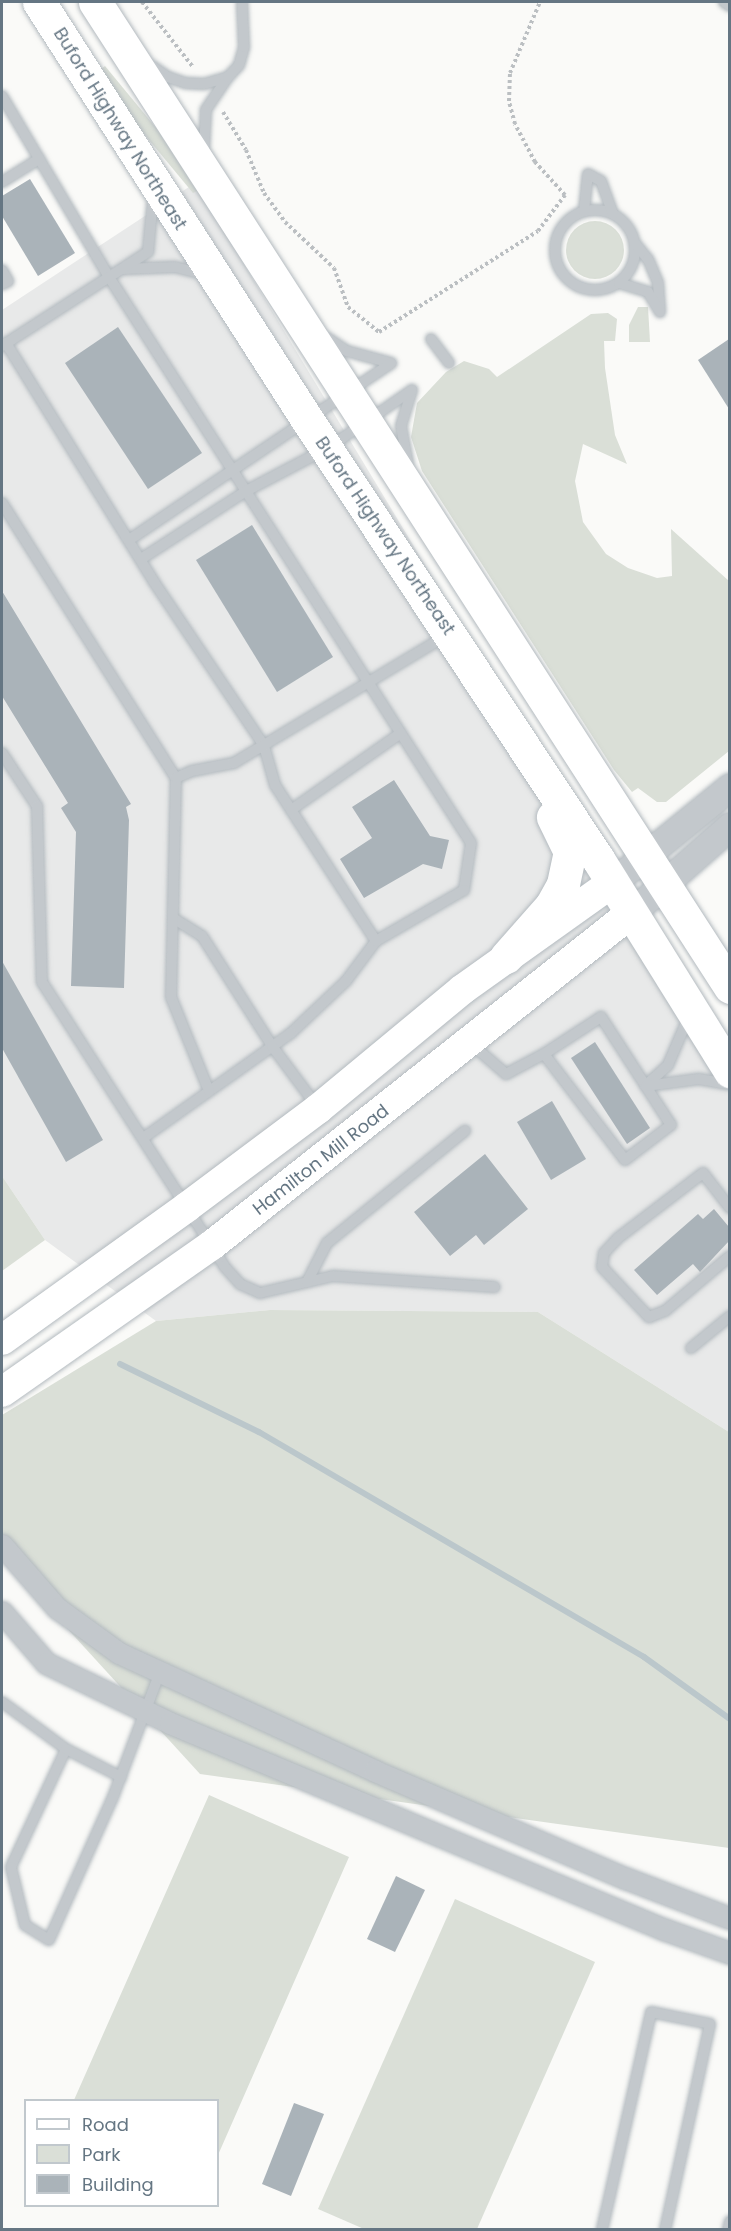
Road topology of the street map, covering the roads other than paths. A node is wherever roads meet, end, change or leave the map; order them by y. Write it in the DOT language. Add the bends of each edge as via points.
graph roads {
  1 [pos="39,2"];
  2 [pos="95,2"];
  3 [pos="242,2"];
  4 [pos="724,2"];
  5 [pos="729,6"];
  6 [pos="120,42"];
  7 [pos="228,77"];
  8 [pos="2,96"];
  9 [pos="39,159"];
  10 [pos="207,178"];
  11 [pos="2,182"];
  12 [pos="153,182"];
  13 [pos="584,211"];
  14 [pos="613,214"];
  15 [pos="634,242"];
  16 [pos="2,270"];
  17 [pos="120,270"];
  18 [pos="109,277"];
  19 [pos="215,278"];
  20 [pos="619,283"];
  21 [pos="2,284"];
  22 [pos="299,320"];
  23 [pos="431,339"];
  24 [pos="4,345"];
  25 [pos="449,363"];
  26 [pos="345,393"];
  27 [pos="306,418"];
  28 [pos="364,423"];
  29 [pos="328,448"];
  30 [pos="232,470"];
  31 [pos="246,491"];
  32 [pos="2,503"];
  33 [pos="417,504"];
  34 [pos="129,540"];
  35 [pos="141,559"];
  36 [pos="450,633"];
  37 [pos="368,682"];
  38 [pos="401,733"];
  39 [pos="519,741"];
  40 [pos="264,746"];
  41 [pos="2,753"];
  42 [pos="176,778"];
  43 [pos="729,787"];
  44 [pos="291,810"];
  45 [pos="729,826"];
  46 [pos="645,856"];
  47 [pos="613,882"];
  48 [pos="663,884"];
  49 [pos="630,914"];
  50 [pos="172,918"];
  51 [pos="376,941"];
  52 [pos="506,957"];
  53 [pos="729,987"];
  54 [pos="691,1010"];
  55 [pos="469,1042"];
  56 [pos="272,1046"];
  57 [pos="544,1054"];
  58 [pos="729,1071"];
  59 [pos="729,1084"];
  60 [pos="645,1086"];
  61 [pos="208,1091"];
  62 [pos="318,1109"];
  63 [pos="465,1131"];
  64 [pos="143,1138"];
  65 [pos="187,1207"];
  66 [pos="729,1208"];
  67 [pos="212,1245"];
  68 [pos="729,1256"];
  69 [pos="307,1282"];
  70 [pos="495,1287"];
  71 [pos="729,1316"];
  72 [pos="2,1340"];
  73 [pos="691,1348"];
  74 [pos="2,1392"];
  75 [pos="2,1545"];
  76 [pos="2,1612"];
  77 [pos="160,1672"];
  78 [pos="2,1702"];
  79 [pos="147,1711"];
  80 [pos="66,1749"];
  81 [pos="121,1777"];
  82 [pos="729,1918"];
  83 [pos="729,1953"];
  84 [pos="729,2221"];
  85 [pos="602,2229"];
  86 [pos="665,2229"];
  87 [pos="728,2229"];
  1 -- 12 [label="main road, Buford Highway Northeast"];
  2 -- 6 [label="main road"];
  3 -- 7 [label="lane" via="244,47 239,65"];
  4 -- 5 [label="lane"];
  6 -- 7 [label="lane" via="168,77 204,84"];
  6 -- 10 [label="main road"];
  7 -- 10 [label="lane" via="202,121"];
  8 -- 9 [label="lane"];
  9 -- 11 [label="lane"];
  9 -- 18 [label="lane"];
  10 -- 22 [label="main road"];
  12 -- 17 [label="lane" via="148,252"];
  12 -- 19 [label="main road, Buford Highway Northeast"];
  13 -- 14 [label="lane"];
  13 -- 14 [label="lane" via="588,174 601,181"];
  13 -- 20 [label="lane" via="562,227 556,240 559,268 567,279 592,290"];
  14 -- 15 [label="lane" via="628,227"];
  15 -- 20 [label="lane" via="633,263"];
  15 -- 20 [label="lane" via="648,259 658,283 660,312 648,292"];
  16 -- 21 [label="lane" via="8,281"];
  17 -- 18 [label="lane"];
  17 -- 19 [label="lane" via="175,267"];
  18 -- 24 [label="lane"];
  18 -- 30 [label="lane"];
  19 -- 27 [label="main road, Buford Highway Northeast"];
  22 -- 26 [label="main road"];
  22 -- 26 [label="lane" via="347,351 391,363"];
  23 -- 25 [label="lane"];
  24 -- 34 [label="lane"];
  26 -- 27 [label="lane"];
  26 -- 28 [label="main road"];
  27 -- 29 [label="main road, Buford Highway Northeast"];
  27 -- 30 [label="lane"];
  28 -- 29 [label="lane"];
  28 -- 33 [label="main road"];
  28 -- 33 [label="lane" via="412,390 401,426"];
  29 -- 31 [label="lane"];
  29 -- 36 [label="main road, Buford Highway Northeast"];
  30 -- 31 [label="lane"];
  30 -- 34 [label="lane"];
  31 -- 35 [label="lane"];
  31 -- 37 [label="lane"];
  32 -- 42 [label="lane"];
  33 -- 46 [label="main road"];
  34 -- 35 [label="lane"];
  35 -- 40 [label="lane"];
  36 -- 37 [label="lane"];
  36 -- 39 [label="main road, Buford Highway Northeast"];
  37 -- 38 [label="lane"];
  37 -- 40 [label="lane"];
  38 -- 44 [label="lane"];
  38 -- 51 [label="lane" via="471,843 464,890"];
  39 -- 47 [label="main road, Buford Highway Northeast"];
  39 -- 52 [label="main road" via="570,852 563,884 551,906"];
  40 -- 42 [label="lane" via="234,763"];
  40 -- 44 [label="lane" via="276,785"];
  41 -- 64 [label="lane" via="37,806 42,982"];
  42 -- 50 [label="lane"];
  43 -- 46 [label="street"];
  44 -- 51 [label="lane"];
  45 -- 48 [label="street"];
  46 -- 47 [label="street"];
  46 -- 48 [label="main road"];
  47 -- 49 [label="main road, Buford Highway Northeast"];
  47 -- 52 [label="main road"];
  48 -- 49 [label="street"];
  48 -- 53 [label="main road"];
  49 -- 54 [label="main road, Buford Highway Northeast"];
  49 -- 55 [label="main road, Hamilton Mill Road"];
  50 -- 56 [label="lane" via="202,936"];
  50 -- 61 [label="lane" via="171,998"];
  51 -- 56 [label="lane" via="346,981"];
  52 -- 62 [label="main road"];
  54 -- 58 [label="main road, Buford Highway Northeast"];
  54 -- 60 [label="lane" via="668,1065"];
  55 -- 57 [label="lane" via="506,1074"];
  55 -- 67 [label="main road, Hamilton Mill Road"];
  56 -- 61 [label="lane"];
  56 -- 62 [label="lane"];
  57 -- 60 [label="lane" via="601,1017"];
  57 -- 60 [label="lane" via="625,1161 671,1125"];
  59 -- 60 [label="lane" via="699,1079"];
  61 -- 64 [label="lane"];
  62 -- 65 [label="main road"];
  63 -- 69 [label="lane" via="327,1243"];
  64 -- 65 [label="lane"];
  65 -- 67 [label="lane"];
  65 -- 72 [label="main road"];
  66 -- 68 [label="lane" via="703,1173 618,1238 604,1253 602,1267 649,1317 665,1311"];
  67 -- 69 [label="lane" via="240,1284 260,1293"];
  67 -- 74 [label="main road, Hamilton Mill Road"];
  69 -- 70 [label="lane" via="333,1276"];
  71 -- 73 [label="lane"];
  75 -- 77 [label="street" via="57,1608 119,1653"];
  76 -- 79 [label="street" via="46,1663"];
  77 -- 79 [label="lane"];
  77 -- 82 [label="street" via="375,1771"];
  78 -- 80 [label="lane"];
  79 -- 81 [label="lane"];
  79 -- 83 [label="street" via="652,1925"];
  80 -- 81 [label="lane"];
  80 -- 81 [label="lane" via="11,1867 25,1925 49,1940"];
  84 -- 87 [label="lane"];
  85 -- 86 [label="lane" via="651,2012 710,2024"];
}
